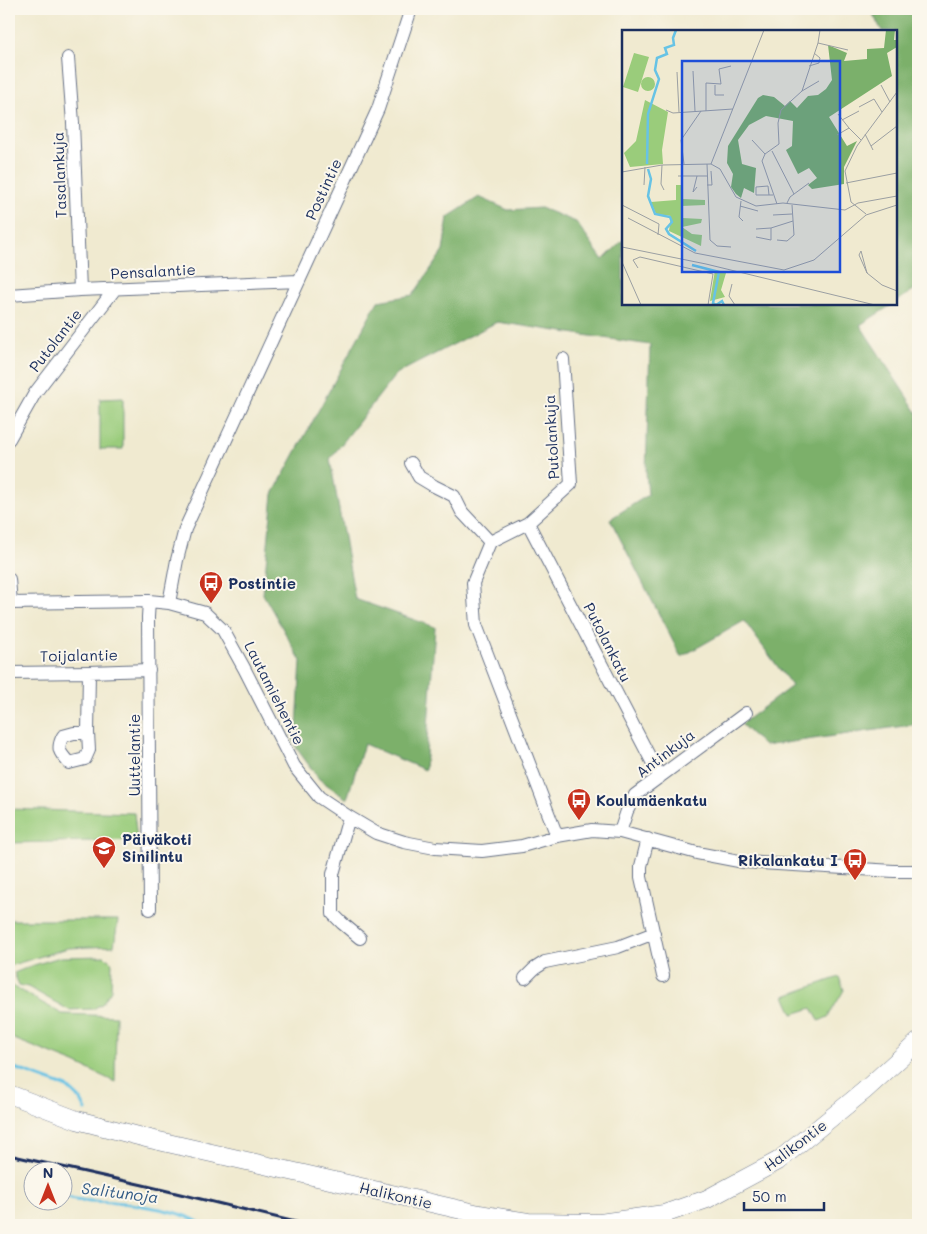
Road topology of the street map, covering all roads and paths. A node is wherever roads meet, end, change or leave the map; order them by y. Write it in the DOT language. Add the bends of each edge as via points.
graph roads {
  1 [pos="410,9"];
  2 [pos="68,58"];
  3 [pos="299,281"];
  4 [pos="116,289"];
  5 [pos="80,290"];
  6 [pos="9,295"];
  7 [pos="562,359"];
  8 [pos="9,439"];
  9 [pos="411,463"];
  10 [pos="528,523"];
  11 [pos="490,542"];
  12 [pos="9,579"];
  13 [pos="150,601"];
  14 [pos="10,603"];
  15 [pos="169,603"];
  16 [pos="149,670"];
  17 [pos="89,672"];
  18 [pos="9,673"];
  19 [pos="746,713"];
  20 [pos="88,733"];
  21 [pos="660,777"];
  22 [pos="349,817"];
  23 [pos="620,832"];
  24 [pos="557,836"];
  25 [pos="648,839"];
  26 [pos="918,871"];
  27 [pos="150,909"];
  28 [pos="654,933"];
  29 [pos="360,938"];
  30 [pos="663,976"];
  31 [pos="525,978"];
  32 [pos="918,1042"];
  33 [pos="9,1094"];
  1 -- 3 [label="street, Postintie" via="378,109"];
  2 -- 5 [label="street, Tasalankuja"];
  3 -- 4 [label="street, Pensalantie"];
  3 -- 15 [label="street, Postintie" via="185,529"];
  4 -- 5 [label="street, Pensalantie"];
  4 -- 8 [label="street, Putolantie" via="34,393"];
  5 -- 6 [label="street, Pensalantie"];
  7 -- 10 [label="street, Putolankuja" via="571,484"];
  9 -- 11 [label="street" via="418,476 454,496 462,512"];
  10 -- 11 [label="street"];
  10 -- 21 [label="street, Putolankatu"];
  11 -- 24 [label="street" via="473,583 476,625"];
  12 -- 14 [label="street"];
  13 -- 14 [label="street, Lautamiehentie"];
  13 -- 15 [label="street, Lautamiehentie"];
  13 -- 16 [label="street, Uuttelantie"];
  15 -- 22 [label="street, Lautamiehentie" via="204,614 223,630 294,766 319,797"];
  16 -- 17 [label="street, Toijalantie"];
  16 -- 27 [label="street, Uuttelantie"];
  17 -- 18 [label="street, Toijalantie"];
  17 -- 20 [label="street"];
  19 -- 21 [label="street, Antinkuja"];
  21 -- 23 [label="street, Antinkuja" via="635,795"];
  22 -- 24 [label="street, Lautamiehentie" via="376,833 435,848 482,851 522,846"];
  22 -- 29 [label="street" via="333,874 333,914"];
  23 -- 24 [label="street, Lautamiehentie" via="592,830"];
  23 -- 25 [label="street, Lautamiehentie"];
  25 -- 26 [label="street, Lautamiehentie" via="744,862"];
  25 -- 28 [label="street" via="641,877"];
  28 -- 30 [label="street"];
  28 -- 31 [label="street" via="618,947 545,962"];
  32 -- 33 [label="main road, Halikontie" via="778,1161 707,1199 664,1214 600,1223 528,1222 479,1214 86,1123"];
}
